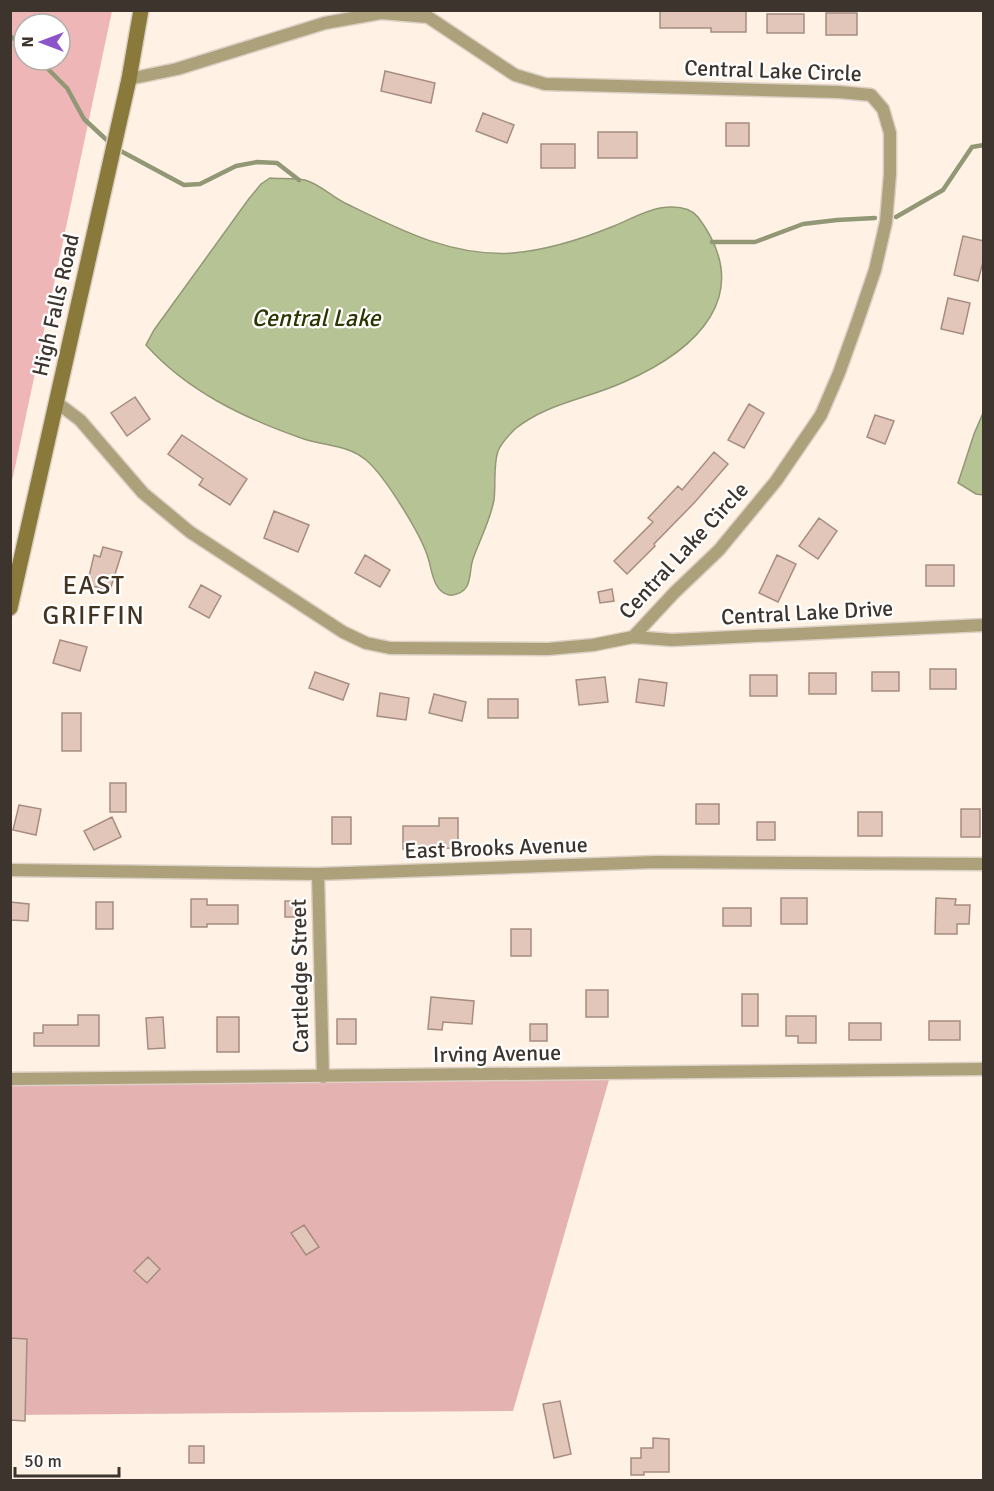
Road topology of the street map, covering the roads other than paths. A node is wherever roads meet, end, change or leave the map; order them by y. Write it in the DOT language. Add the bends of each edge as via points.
graph roads {
  1 [pos="141,10"];
  2 [pos="129,79"];
  3 [pos="56,402"];
  4 [pos="10,608"];
  5 [pos="984,625"];
  6 [pos="633,637"];
  7 [pos="984,864"];
  8 [pos="10,870"];
  9 [pos="318,874"];
  10 [pos="984,1069"];
  11 [pos="323,1077"];
  12 [pos="10,1079"];
  1 -- 2 [label="street, High Falls Road"];
  2 -- 3 [label="street, High Falls Road"];
  2 -- 6 [label="street, Central Lake Circle" via="177,69 325,23 381,13 428,17 515,75 545,84 871,95 883,109 890,133 886,222 875,270 821,415 776,481 719,550"];
  3 -- 4 [label="street, High Falls Road"];
  3 -- 6 [label="street, Central Lake Circle" via="80,420 143,493 190,532 366,643 390,648 548,649"];
  5 -- 6 [label="street, Central Lake Drive" via="672,640"];
  7 -- 9 [label="street, East Brooks Avenue" via="656,862"];
  8 -- 9 [label="street, East Brooks Avenue"];
  9 -- 11 [label="street, Cartledge Street"];
  10 -- 11 [label="street, Irving Avenue"];
  11 -- 12 [label="street, Irving Avenue"];
}
